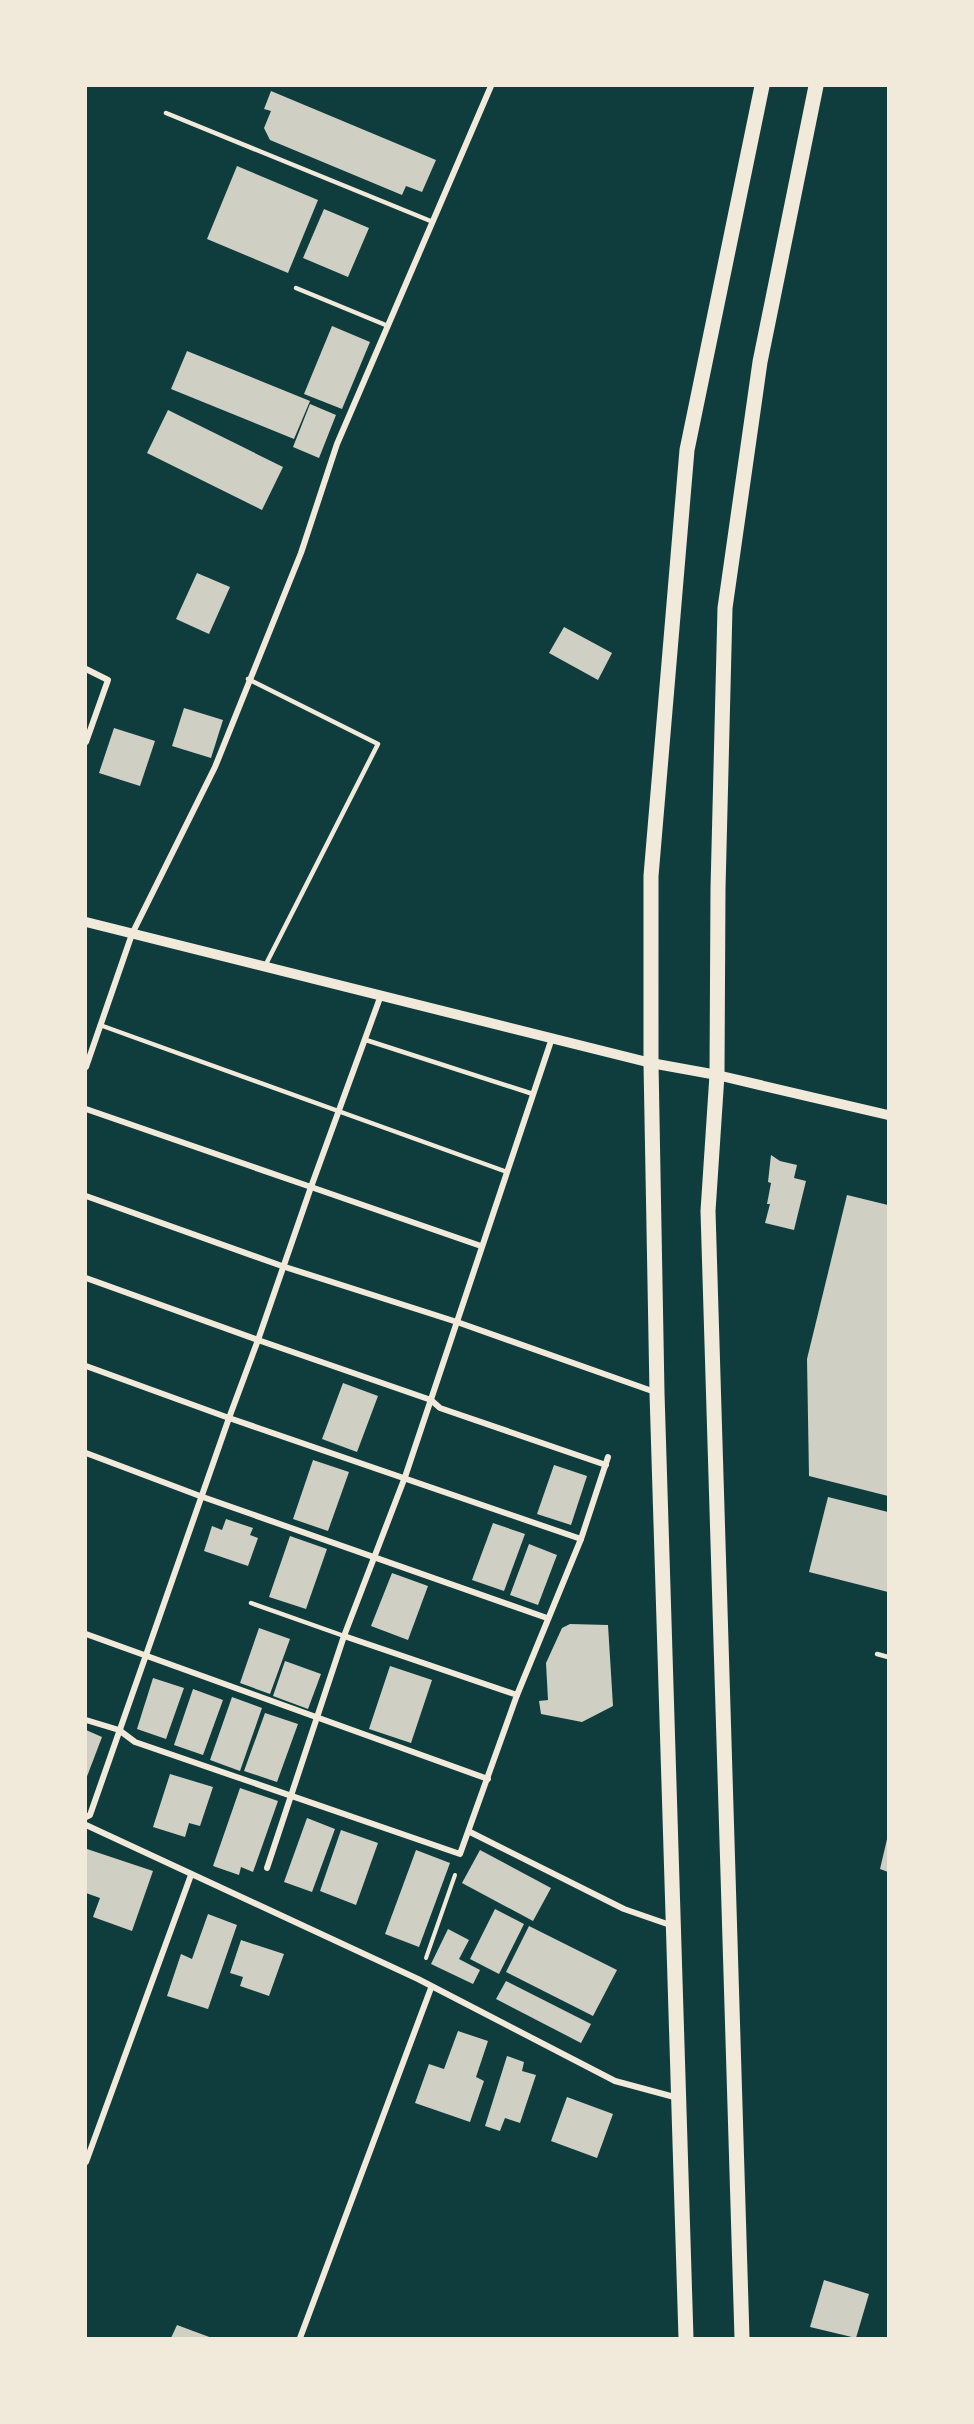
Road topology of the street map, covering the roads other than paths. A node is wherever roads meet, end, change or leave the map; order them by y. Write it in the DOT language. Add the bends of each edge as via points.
graph roads {
  1 [pos="491,86"];
  2 [pos="762,86"];
  3 [pos="816,86"];
  4 [pos="166,113"];
  5 [pos="433,222"];
  6 [pos="296,288"];
  7 [pos="388,326"];
  8 [pos="86,669"];
  9 [pos="249,679"];
  10 [pos="86,742"];
  11 [pos="86,922"];
  12 [pos="132,934"];
  13 [pos="265,966"];
  14 [pos="381,995"];
  15 [pos="100,1025"];
  16 [pos="552,1037"];
  17 [pos="366,1040"];
  18 [pos="651,1063"];
  19 [pos="86,1066"];
  20 [pos="717,1075"];
  21 [pos="533,1094"];
  22 [pos="86,1108"];
  23 [pos="340,1111"];
  24 [pos="888,1115"];
  25 [pos="507,1172"];
  26 [pos="311,1187"];
  27 [pos="86,1196"];
  28 [pos="481,1246"];
  29 [pos="282,1266"];
  30 [pos="86,1278"];
  31 [pos="457,1322"];
  32 [pos="258,1340"];
  33 [pos="86,1365"];
  34 [pos="657,1393"];
  35 [pos="431,1400"];
  36 [pos="229,1418"];
  37 [pos="86,1453"];
  38 [pos="608,1457"];
  39 [pos="606,1465"];
  40 [pos="405,1477"];
  41 [pos="200,1496"];
  42 [pos="581,1539"];
  43 [pos="373,1557"];
  44 [pos="250,1603"];
  45 [pos="547,1618"];
  46 [pos="86,1634"];
  47 [pos="344,1636"];
  48 [pos="877,1654"];
  49 [pos="145,1655"];
  50 [pos="888,1657"];
  51 [pos="517,1695"];
  52 [pos="318,1718"];
  53 [pos="86,1719"];
  54 [pos="118,1730"];
  55 [pos="488,1779"];
  56 [pos="291,1797"];
  57 [pos="86,1817"];
  58 [pos="86,1826"];
  59 [pos="470,1832"];
  60 [pos="267,1868"];
  61 [pos="191,1875"];
  62 [pos="675,1926"];
  63 [pos="431,1988"];
  64 [pos="678,2099"];
  65 [pos="86,2162"];
  66 [pos="300,2338"];
  67 [pos="686,2338"];
  68 [pos="742,2338"];
  1 -- 5 [label="street"];
  2 -- 18 [label="main road" via="687,450 651,876"];
  3 -- 20 [label="main road" via="760,362 725,608"];
  4 -- 5 [label="lane"];
  5 -- 7 [label="street"];
  6 -- 7 [label="lane"];
  7 -- 9 [label="street" via="337,444 301,554"];
  8 -- 10 [label="street" via="108,680"];
  9 -- 12 [label="street" via="215,767"];
  9 -- 13 [label="lane" via="378,744"];
  11 -- 12 [label="street"];
  12 -- 13 [label="street"];
  12 -- 15 [label="street"];
  13 -- 14 [label="street"];
  14 -- 16 [label="street"];
  14 -- 17 [label="street"];
  15 -- 19 [label="street"];
  15 -- 23 [label="lane"];
  16 -- 18 [label="street"];
  16 -- 21 [label="street"];
  17 -- 21 [label="lane"];
  17 -- 23 [label="street"];
  18 -- 20 [label="street"];
  18 -- 34 [label="main road"];
  20 -- 24 [label="street"];
  20 -- 68 [label="main road" via="708,1211"];
  21 -- 25 [label="street"];
  22 -- 26 [label="street"];
  23 -- 25 [label="lane"];
  23 -- 26 [label="street"];
  25 -- 28 [label="street"];
  26 -- 28 [label="street"];
  26 -- 29 [label="street"];
  27 -- 29 [label="street"];
  28 -- 31 [label="street"];
  29 -- 31 [label="street"];
  29 -- 32 [label="street"];
  30 -- 32 [label="street"];
  31 -- 34 [label="street"];
  31 -- 35 [label="street"];
  32 -- 35 [label="street"];
  32 -- 36 [label="street"];
  33 -- 36 [label="street"];
  34 -- 62 [label="main road"];
  35 -- 39 [label="street" via="440,1408"];
  35 -- 40 [label="street"];
  36 -- 40 [label="street"];
  36 -- 41 [label="street"];
  37 -- 41 [label="street"];
  38 -- 39 [label="street"];
  39 -- 42 [label="street"];
  40 -- 42 [label="street" via="424,1487"];
  40 -- 43 [label="street"];
  41 -- 43 [label="street"];
  41 -- 49 [label="street"];
  42 -- 45 [label="street"];
  43 -- 45 [label="street"];
  43 -- 47 [label="street"];
  44 -- 47 [label="lane"];
  45 -- 51 [label="street"];
  46 -- 49 [label="street"];
  47 -- 51 [label="street"];
  47 -- 52 [label="street"];
  48 -- 50 [label="lane"];
  49 -- 52 [label="street"];
  49 -- 54 [label="street"];
  51 -- 55 [label="street"];
  52 -- 55 [label="street"];
  52 -- 56 [label="street"];
  53 -- 54 [label="street"];
  54 -- 56 [label="street" via="135,1742"];
  54 -- 57 [label="street" via="90,1815"];
  55 -- 59 [label="street"];
  56 -- 59 [label="street" via="460,1854"];
  56 -- 60 [label="street"];
  58 -- 61 [label="street"];
  59 -- 62 [label="street" via="624,1909"];
  61 -- 63 [label="street"];
  61 -- 65 [label="street"];
  62 -- 64 [label="main road"];
  63 -- 64 [label="street" via="615,2081"];
  63 -- 66 [label="street"];
  64 -- 67 [label="main road"];
}
